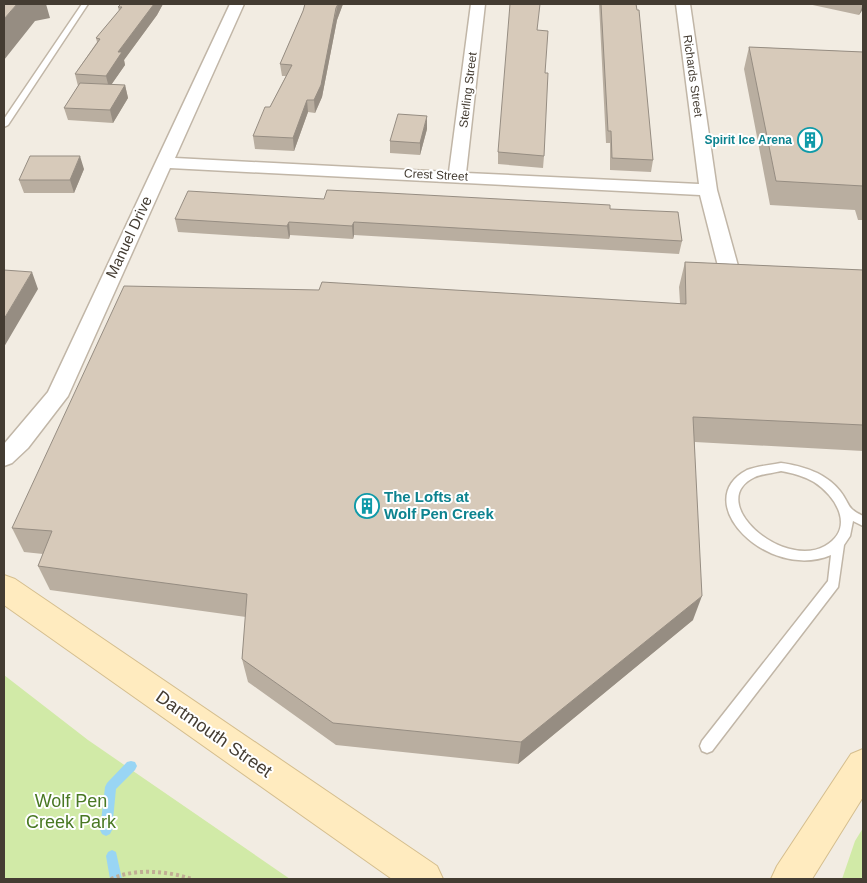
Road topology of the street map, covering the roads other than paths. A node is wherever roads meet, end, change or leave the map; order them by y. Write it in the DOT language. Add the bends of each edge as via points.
graph roads {
  1 [pos="85,4"];
  2 [pos="237,4"];
  3 [pos="478,4"];
  4 [pos="683,4"];
  5 [pos="4,125"];
  6 [pos="163,163"];
  7 [pos="457,176"];
  8 [pos="708,190"];
  9 [pos="728,266"];
  10 [pos="4,458"];
  11 [pos="845,512"];
  12 [pos="863,522"];
  13 [pos="838,544"];
  14 [pos="4,588"];
  15 [pos="707,746"];
  16 [pos="863,766"];
  17 [pos="424,879"];
  18 [pos="790,879"];
  1 -- 5 [label="lane"];
  2 -- 6 [label="street, Manuel Drive"];
  3 -- 7 [label="street, Sterling Street"];
  4 -- 8 [label="street, Richards Street"];
  6 -- 7 [label="street, Crest Street"];
  6 -- 10 [label="street, Manuel Drive" via="57,396"];
  7 -- 8 [label="street, Crest Street"];
  8 -- 9 [label="street, Richards Street"];
  11 -- 12 [label="lane"];
  11 -- 13 [label="lane" via="846,532"];
  11 -- 13 [label="lane" via="832,489 817,478 800,470 781,467 763,468 749,474 738,483 732,496 733,510 740,525 768,548 807,556 825,552"];
  13 -- 15 [label="lane" via="834,583"];
  14 -- 17 [label="street, Dartmouth Street"];
  16 -- 18 [label="street"];
}
